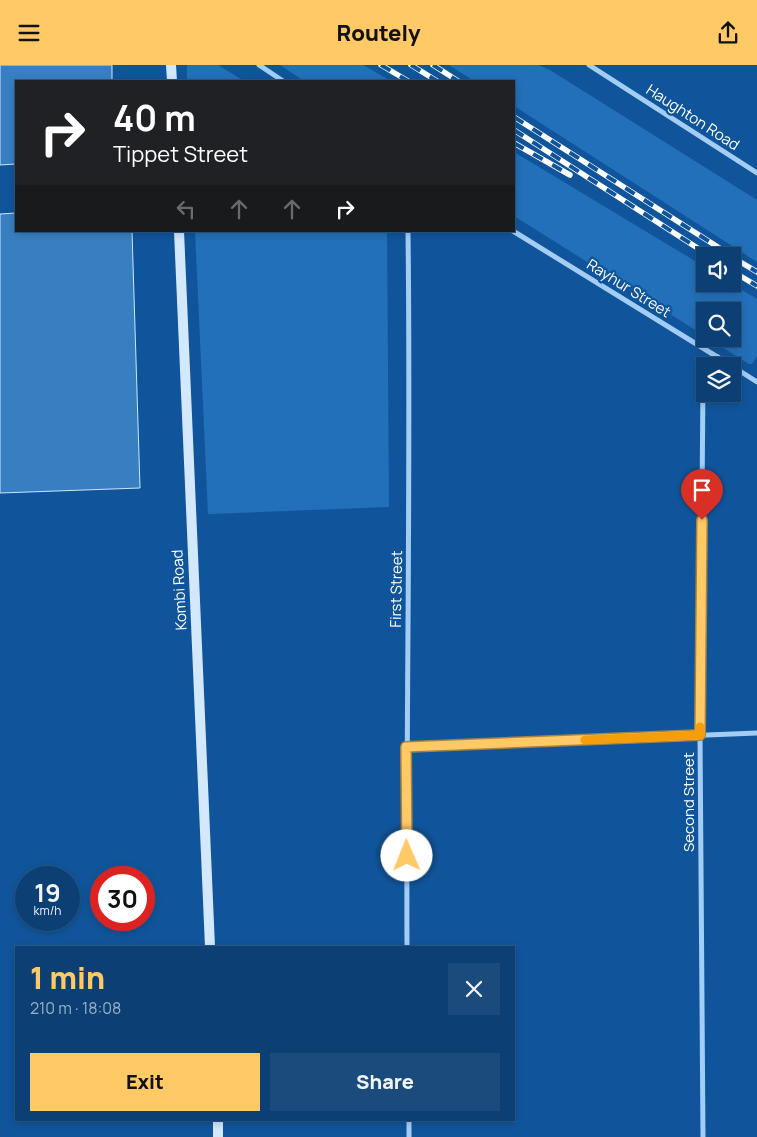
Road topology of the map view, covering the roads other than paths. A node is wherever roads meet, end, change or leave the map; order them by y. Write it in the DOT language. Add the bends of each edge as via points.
graph roads {
  1 [pos="171,65"];
  2 [pos="259,65"];
  3 [pos="589,65"];
  4 [pos="172,80"];
  5 [pos="282,80"];
  6 [pos="757,173"];
  7 [pos="179,232"];
  8 [pos="408,232"];
  9 [pos="515,232"];
  10 [pos="718,357"];
  11 [pos="741,372"];
  12 [pos="757,382"];
  13 [pos="703,402"];
  14 [pos="757,733"];
  15 [pos="700,735"];
  16 [pos="406,747"];
  17 [pos="210,946"];
  18 [pos="407,946"];
  19 [pos="218,1121"];
  20 [pos="409,1121"];
  21 [pos="218,1137"];
  22 [pos="409,1137"];
  23 [pos="703,1137"];
  1 -- 4 [label="main road"];
  2 -- 5 [label="street"];
  3 -- 6 [label="street, Haughton Road"];
  7 -- 17 [label="main road, Kombi Road"];
  8 -- 16 [label="street, First Street" via="410,439"];
  9 -- 10 [label="street, Rayhur Street"];
  11 -- 12 [label="street, Rayhur Street"];
  13 -- 15 [label="street, Second Street"];
  14 -- 15 [label="street"];
  15 -- 16 [label="street"];
  15 -- 23 [label="street, Second Street"];
  16 -- 18 [label="street, First Street"];
  19 -- 21 [label="main road"];
  20 -- 22 [label="street"];
}
